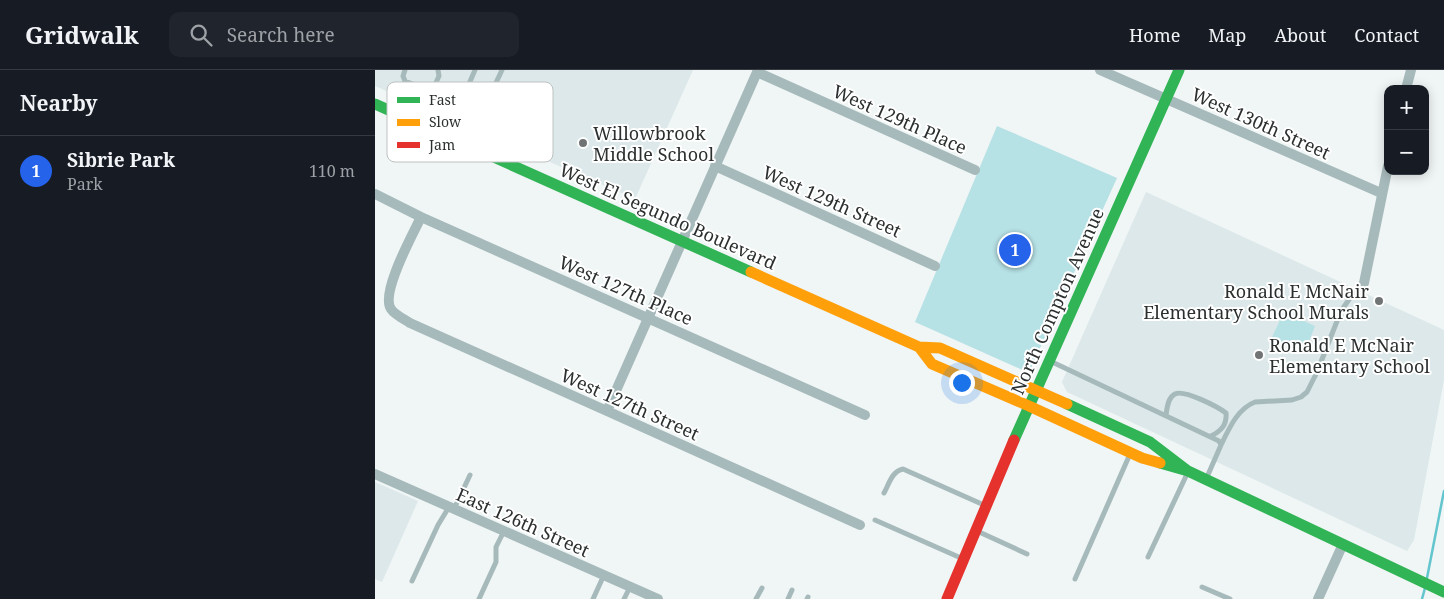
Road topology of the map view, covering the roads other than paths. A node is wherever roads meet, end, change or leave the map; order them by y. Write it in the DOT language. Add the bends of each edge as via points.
graph roads {
  1 [pos="405,70"];
  2 [pos="438,70"];
  3 [pos="475,70"];
  4 [pos="502,70"];
  5 [pos="1100,70"];
  6 [pos="1179,70"];
  7 [pos="1411,70"];
  8 [pos="758,71"];
  9 [pos="407,82"];
  10 [pos="436,82"];
  11 [pos="470,82"];
  12 [pos="496,82"];
  13 [pos="1407,85"];
  14 [pos="1166,100"];
  15 [pos="375,104"];
  16 [pos="387,109"];
  17 [pos="505,162"];
  18 [pos="715,166"];
  19 [pos="975,170"];
  20 [pos="1386,175"];
  21 [pos="375,194"];
  22 [pos="1381,194"];
  23 [pos="421,217"];
  24 [pos="683,241"];
  25 [pos="935,266"];
  26 [pos="1364,283"];
  27 [pos="649,318"];
  28 [pos="919,347"];
  29 [pos="1049,361"];
  30 [pos="1036,389"];
  31 [pos="1029,406"];
  32 [pos="607,411"];
  33 [pos="1166,415"];
  34 [pos="865,416"];
  35 [pos="1211,436"];
  36 [pos="1221,445"];
  37 [pos="1131,453"];
  38 [pos="1188,471"];
  39 [pos="375,474"];
  40 [pos="470,475"];
  41 [pos="1206,480"];
  42 [pos="884,493"];
  43 [pos="987,506"];
  44 [pos="451,508"];
  45 [pos="875,520"];
  46 [pos="860,525"];
  47 [pos="504,531"];
  48 [pos="976,531"];
  49 [pos="1343,544"];
  50 [pos="967,554"];
  51 [pos="1027,554"];
  52 [pos="1148,557"];
  53 [pos="604,575"];
  54 [pos="1075,579"];
  55 [pos="412,581"];
  56 [pos="630,587"];
  57 [pos="1202,587"];
  58 [pos="762,588"];
  59 [pos="792,590"];
  60 [pos="1442,591"];
  61 [pos="479,599"];
  62 [pos="593,599"];
  63 [pos="624,599"];
  64 [pos="658,599"];
  65 [pos="757,599"];
  66 [pos="788,599"];
  67 [pos="947,599"];
  68 [pos="1230,599"];
  69 [pos="1318,599"];
  1 -- 9 [label="lane" via="403,76"];
  2 -- 10 [label="lane"];
  3 -- 11 [label="lane"];
  4 -- 12 [label="lane"];
  5 -- 14 [label="street, West 130th Street"];
  6 -- 14 [label="main road, North Compton Avenue"];
  7 -- 13 [label="street"];
  8 -- 18 [label="street"];
  8 -- 19 [label="street, West 129th Place"];
  14 -- 22 [label="street, West 130th Street"];
  14 -- 29 [label="main road, North Compton Avenue"];
  15 -- 16 [label="main road, West El Segundo Boulevard"];
  17 -- 24 [label="main road, West El Segundo Boulevard"];
  18 -- 24 [label="street"];
  18 -- 25 [label="street, West 129th Street"];
  20 -- 22 [label="street"];
  21 -- 23 [label="street, West 127th Place"];
  22 -- 26 [label="street"];
  23 -- 27 [label="street, West 127th Place"];
  23 -- 32 [label="street, West 127th Street" via="389,289 390,309 410,323"];
  24 -- 27 [label="street"];
  24 -- 28 [label="main road, West El Segundo Boulevard"];
  26 -- 36 [label="lane" via="1341,311 1307,392 1292,400 1250,404 1234,421"];
  27 -- 32 [label="street"];
  27 -- 34 [label="street, West 127th Place"];
  28 -- 30 [label="main road, West El Segundo Boulevard" via="940,348"];
  28 -- 31 [label="main road, West El Segundo Boulevard" via="932,364"];
  29 -- 30 [label="main road, North Compton Avenue"];
  29 -- 33 [label="lane"];
  30 -- 31 [label="main road, North Compton Avenue"];
  30 -- 38 [label="main road, West El Segundo Boulevard" via="1149,442"];
  31 -- 37 [label="main road, West El Segundo Boulevard"];
  31 -- 43 [label="main road, North Compton Avenue"];
  32 -- 46 [label="street, West 127th Street"];
  33 -- 35 [label="lane"];
  33 -- 35 [label="lane" via="1173,394 1178,392 1199,399 1226,413 1223,426"];
  35 -- 36 [label="lane"];
  36 -- 41 [label="lane"];
  37 -- 38 [label="main road, West El Segundo Boulevard"];
  37 -- 54 [label="lane"];
  38 -- 41 [label="main road, West El Segundo Boulevard"];
  38 -- 52 [label="lane"];
  39 -- 44 [label="street, East 126th Street"];
  40 -- 44 [label="lane"];
  41 -- 49 [label="main road, West El Segundo Boulevard"];
  42 -- 43 [label="lane" via="894,474 903,469"];
  43 -- 48 [label="main road, North Compton Avenue"];
  44 -- 47 [label="street, East 126th Street"];
  44 -- 55 [label="lane" via="438,526"];
  45 -- 50 [label="lane"];
  47 -- 53 [label="street, East 126th Street"];
  47 -- 61 [label="lane" via="496,547 496,562"];
  48 -- 50 [label="main road, North Compton Avenue"];
  48 -- 51 [label="lane"];
  49 -- 60 [label="main road, West El Segundo Boulevard"];
  49 -- 69 [label="street"];
  50 -- 67 [label="main road, North Compton Avenue"];
  53 -- 56 [label="street, East 126th Street"];
  53 -- 62 [label="lane"];
  56 -- 63 [label="lane"];
  56 -- 64 [label="street, East 126th Street"];
  57 -- 68 [label="lane"];
  58 -- 65 [label="lane"];
  59 -- 66 [label="lane"];
}
